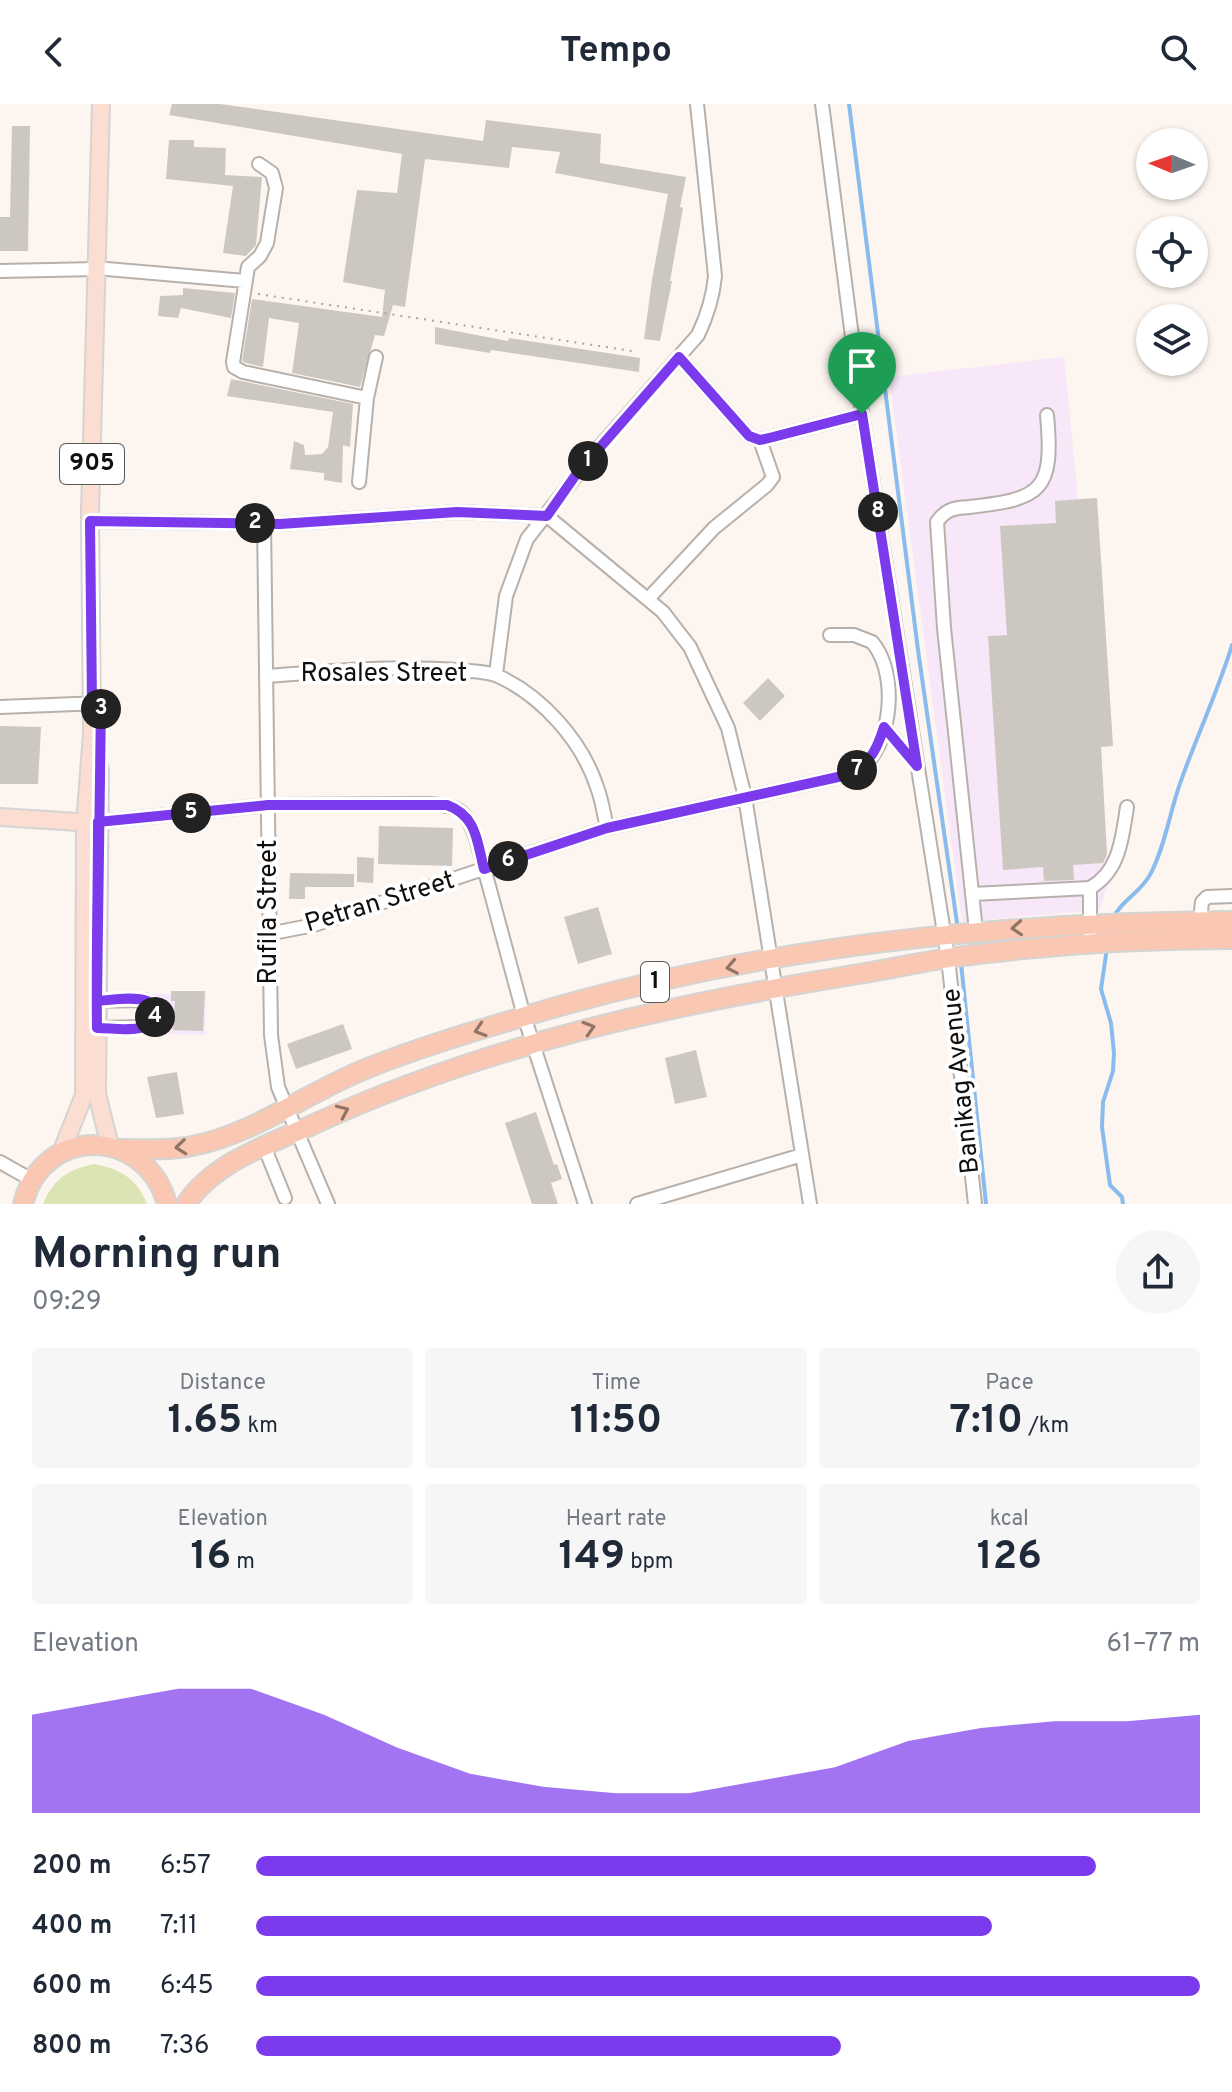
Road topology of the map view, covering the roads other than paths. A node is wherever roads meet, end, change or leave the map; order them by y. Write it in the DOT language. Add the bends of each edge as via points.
graph roads {
  1 [pos="101,104"];
  2 [pos="110,104"];
  3 [pos="697,104"];
  4 [pos="822,104"];
  5 [pos="259,164"];
  6 [pos="103,269"];
  7 [pos="0,271"];
  8 [pos="245,287"];
  9 [pos="376,357"];
  10 [pos="679,357"];
  11 [pos="367,398"];
  12 [pos="862,414"];
  13 [pos="1047,415"];
  14 [pos="760,440"];
  15 [pos="359,482"];
  16 [pos="547,516"];
  17 [pos="95,521"];
  18 [pos="264,523"];
  19 [pos="648,599"];
  20 [pos="830,635"];
  21 [pos="496,674"];
  22 [pos="267,676"];
  23 [pos="96,704"];
  24 [pos="0,707"];
  25 [pos="884,727"];
  26 [pos="917,766"];
  27 [pos="745,797"];
  28 [pos="269,805"];
  29 [pos="1127,807"];
  30 [pos="0,817"];
  31 [pos="92,823"];
  32 [pos="607,828"];
  33 [pos="484,869"];
  34 [pos="1090,888"];
  35 [pos="972,894"];
  36 [pos="1232,896"];
  37 [pos="1232,921"];
  38 [pos="1092,923"];
  39 [pos="1200,930"];
  40 [pos="976,931"];
  41 [pos="268,934"];
  42 [pos="944,934"];
  43 [pos="1232,939"];
  44 [pos="1093,944"];
  45 [pos="866,946"];
  46 [pos="948,958"];
  47 [pos="772,959"];
  48 [pos="871,972"];
  49 [pos="777,987"];
  50 [pos="91,1000"];
  51 [pos="524,1016"];
  52 [pos="97,1028"];
  53 [pos="533,1045"];
  54 [pos="287,1107"];
  55 [pos="297,1131"];
  56 [pos="264,1146"];
  57 [pos="115,1148"];
  58 [pos="61,1153"];
  59 [pos="802,1155"];
  60 [pos="0,1162"];
  61 [pos="32,1180"];
  62 [pos="285,1198"];
  63 [pos="23,1204"];
  64 [pos="167,1204"];
  65 [pos="186,1204"];
  66 [pos="328,1204"];
  67 [pos="585,1204"];
  68 [pos="637,1204"];
  69 [pos="810,1204"];
  70 [pos="975,1204"];
  1 -- 6 [label="main road, 905"];
  2 -- 6 [label="main road, 905"];
  3 -- 10 [label="street" via="714,296 698,335"];
  4 -- 12 [label="street, Banikag Avenue"];
  5 -- 8 [label="street" via="272,173 276,188 267,243 248,267"];
  6 -- 7 [label="street"];
  6 -- 8 [label="street"];
  6 -- 17 [label="main road, 905"];
  8 -- 11 [label="street" via="233,362 238,371"];
  9 -- 11 [label="street"];
  10 -- 14 [label="street" via="738,427"];
  10 -- 16 [label="street"];
  11 -- 15 [label="street"];
  12 -- 14 [label="street"];
  12 -- 26 [label="street, Banikag Avenue"];
  13 -- 35 [label="street" via="1050,458 1037,490 1009,502 952,508 937,522"];
  14 -- 19 [label="street" via="773,477 714,528"];
  16 -- 18 [label="street" via="457,512"];
  16 -- 19 [label="street"];
  16 -- 21 [label="street" via="517,559 506,596"];
  17 -- 18 [label="street"];
  17 -- 23 [label="main road, 905"];
  18 -- 22 [label="street, Rufila Street"];
  19 -- 27 [label="street" via="690,647 728,728"];
  20 -- 25 [label="street" via="866,638 877,647 888,687"];
  21 -- 22 [label="street, Rosales Street" via="352,669"];
  21 -- 32 [label="street, Rosales Street" via="546,709 566,731 597,786"];
  22 -- 28 [label="street, Rufila Street"];
  23 -- 24 [label="street"];
  23 -- 31 [label="main road, 905"];
  25 -- 26 [label="street"];
  25 -- 27 [label="street, Petran Street" via="870,759 857,770"];
  26 -- 42 [label="street, Banikag Avenue"];
  27 -- 32 [label="street, Petran Street"];
  27 -- 47 [label="street"];
  28 -- 31 [label="street"];
  28 -- 33 [label="street" via="447,805 462,811 471,823"];
  28 -- 41 [label="street, Rufila Street"];
  29 -- 34 [label="street" via="1118,856"];
  30 -- 31 [label="main road"];
  31 -- 50 [label="main road, 905"];
  32 -- 33 [label="street, Petran Street"];
  33 -- 41 [label="street, Petran Street" via="314,925"];
  33 -- 51 [label="street"];
  34 -- 35 [label="street"];
  34 -- 38 [label="street"];
  35 -- 40 [label="street"];
  36 -- 39 [label="street" via="1202,902"];
  37 -- 39 [label="highway, 1"];
  38 -- 39 [label="highway, 1"];
  38 -- 40 [label="highway, 1, one-way"];
  38 -- 44 [label="street"];
  39 -- 43 [label="highway, 1"];
  39 -- 44 [label="highway, 1"];
  40 -- 42 [label="highway, 1"];
  41 -- 54 [label="street, Rufila Street" via="274,1063"];
  42 -- 45 [label="highway, 1"];
  42 -- 46 [label="street, Banikag Avenue"];
  44 -- 46 [label="highway, 1"];
  45 -- 47 [label="highway, 1"];
  45 -- 48 [label="highway"];
  46 -- 48 [label="highway, 1"];
  46 -- 70 [label="street, Banikag Avenue"];
  47 -- 49 [label="street"];
  47 -- 51 [label="highway, 1, one-way" via="604,993"];
  48 -- 49 [label="highway, 1"];
  53 -- 49 [label="highway, 1, one-way" via="598,1024"];
  49 -- 59 [label="street"];
  50 -- 52 [label="main road, 905"];
  50 -- 52 [label="street" via="145,1000 155,1013 144,1027"];
  50 -- 58 [label="main road, 905" via="84,1095"];
  51 -- 53 [label="street"];
  51 -- 54 [label="highway, 1, one-way" via="378,1064"];
  52 -- 57 [label="main road, 905" via="97,1094"];
  55 -- 53 [label="highway, 1, one-way" via="399,1087"];
  53 -- 67 [label="street"];
  54 -- 55 [label="street, Rufila Street"];
  54 -- 57 [label="highway, 1, one-way" via="209,1142 167,1149"];
  55 -- 56 [label="highway, 1"];
  55 -- 66 [label="street, Rufila Street"];
  56 -- 62 [label="street"];
  56 -- 65 [label="highway, 1" via="220,1170"];
  57 -- 58 [label="highway, 1" via="89,1145"];
  57 -- 64 [label="highway" via="151,1171"];
  58 -- 61 [label="highway"];
  59 -- 68 [label="street"];
  59 -- 69 [label="street"];
  60 -- 61 [label="street"];
  61 -- 63 [label="highway"];
}
